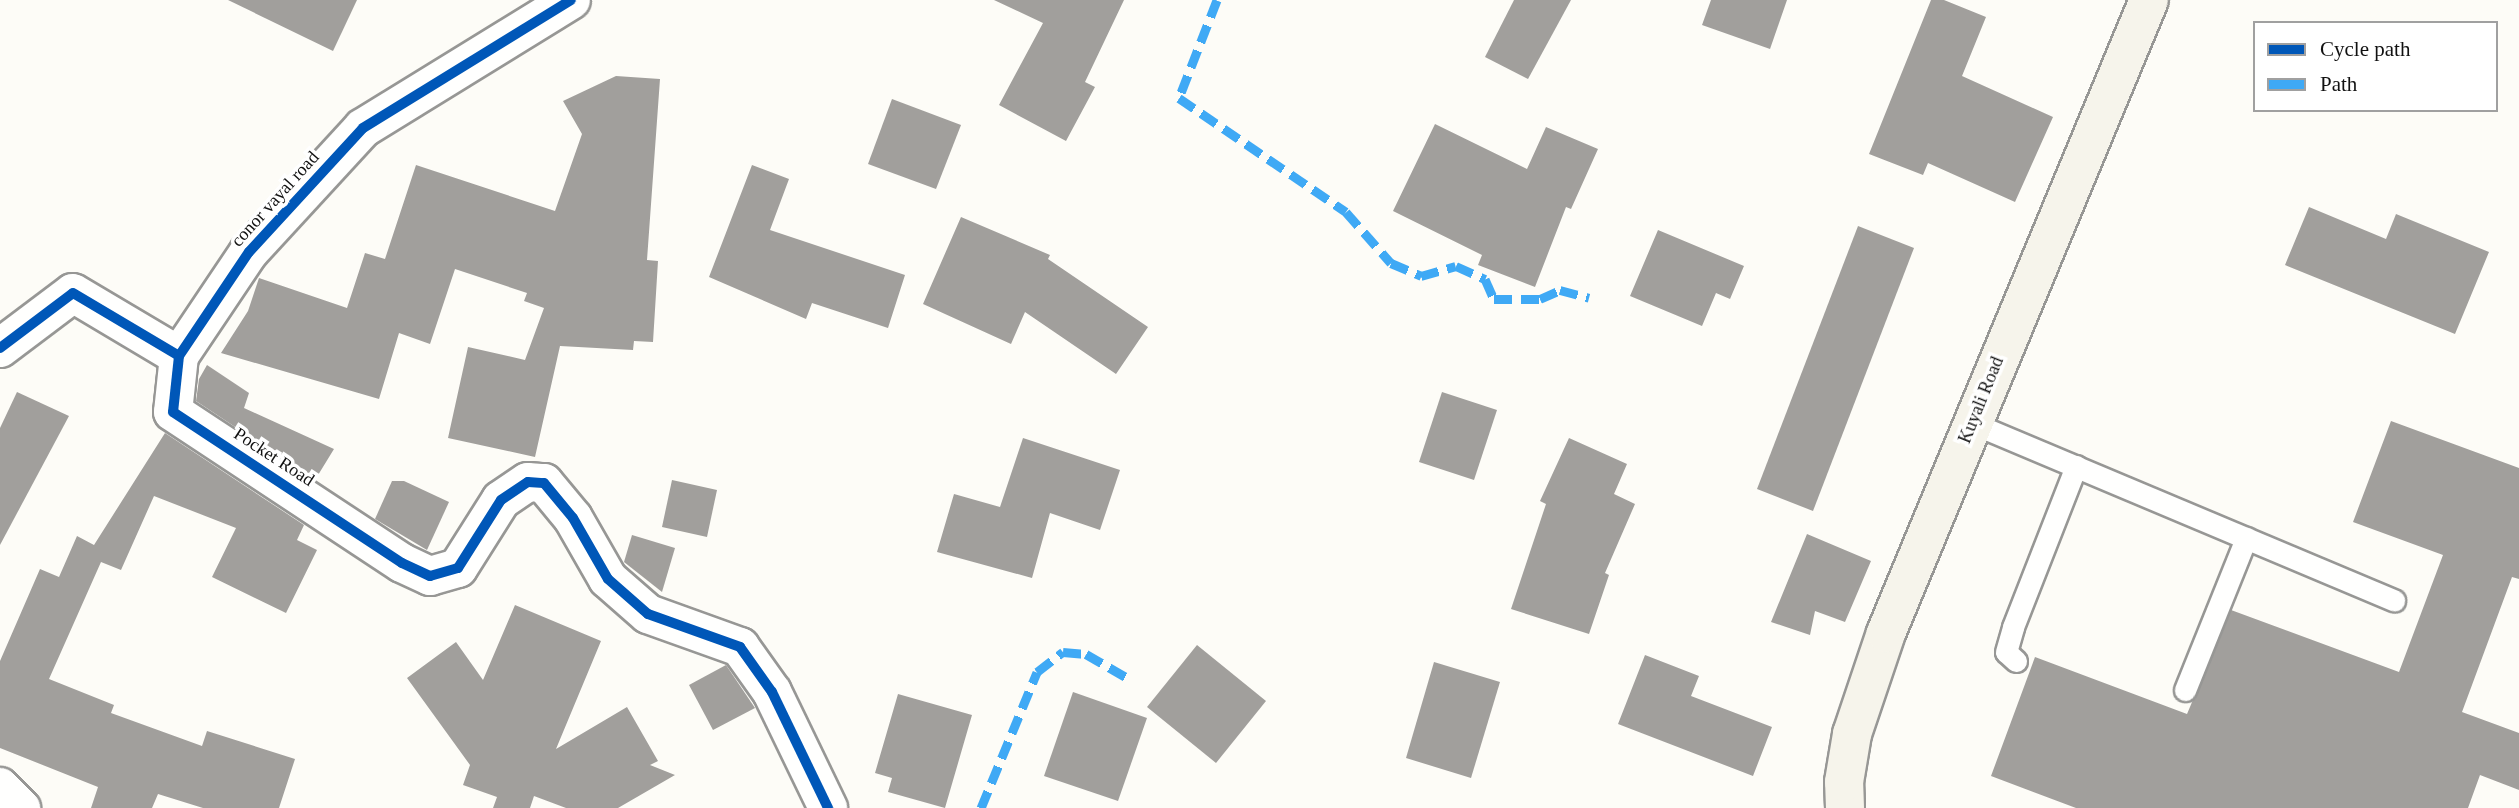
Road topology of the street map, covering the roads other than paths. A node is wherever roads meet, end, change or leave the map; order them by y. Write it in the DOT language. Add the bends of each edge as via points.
graph roads {
  1 [pos="571,0"];
  2 [pos="2149,0"];
  3 [pos="0,348"];
  4 [pos="179,356"];
  5 [pos="1972,423"];
  6 [pos="2076,466"];
  7 [pos="2246,538"];
  8 [pos="2394,600"];
  9 [pos="2016,661"];
  10 [pos="2185,690"];
  11 [pos="0,787"];
  12 [pos="21,808"];
  13 [pos="828,808"];
  14 [pos="1845,808"];
  1 -- 4 [label="street, conor vayal road" via="363,128 249,252"];
  2 -- 5 [label="main road, Kuyali Road"];
  3 -- 4 [label="street" via="73,293"];
  4 -- 13 [label="street, Pocket Road" via="173,412 402,564 430,576 458,568 501,500 528,482 544,483 573,518 608,579 648,614 740,647 772,692"];
  5 -- 6 [label="lane"];
  5 -- 14 [label="main road, Kuyali Road" via="1886,633 1852,734"];
  6 -- 7 [label="lane"];
  6 -- 9 [label="lane" via="2013,627 2006,652"];
  7 -- 8 [label="lane"];
  7 -- 10 [label="lane"];
  11 -- 12 [label="street"];
}
